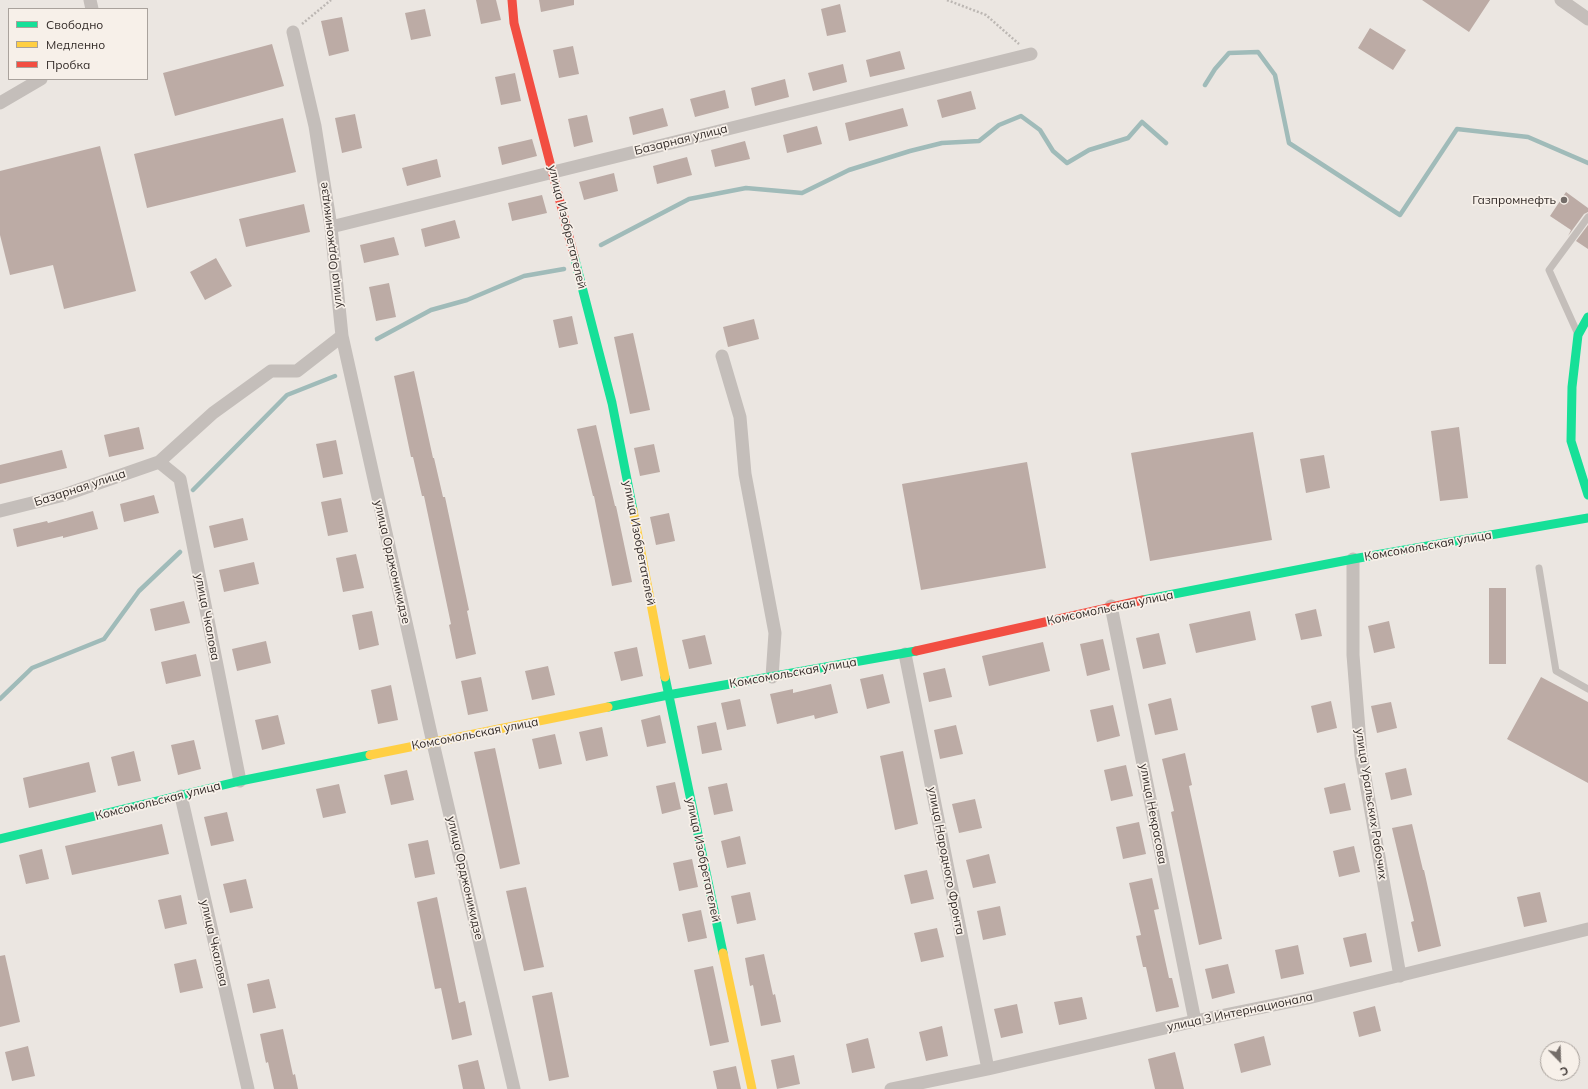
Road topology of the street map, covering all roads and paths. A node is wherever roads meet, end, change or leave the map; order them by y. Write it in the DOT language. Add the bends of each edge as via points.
graph roads {
  1 [pos="332,0"];
  2 [pos="512,0"];
  3 [pos="947,0"];
  4 [pos="1561,0"];
  5 [pos="1588,19"];
  6 [pos="293,32"];
  7 [pos="1032,54"];
  8 [pos="39,80"];
  9 [pos="0,103"];
  10 [pos="552,172"];
  11 [pos="1588,217"];
  12 [pos="331,227"];
  13 [pos="1588,317"];
  14 [pos="1578,335"];
  15 [pos="342,336"];
  16 [pos="722,356"];
  17 [pos="159,462"];
  18 [pos="1588,495"];
  19 [pos="0,511"];
  20 [pos="1588,518"];
  21 [pos="1353,559"];
  22 [pos="1539,568"];
  23 [pos="1111,606"];
  24 [pos="904,654"];
  25 [pos="772,677"];
  26 [pos="1588,689"];
  27 [pos="668,695"];
  28 [pos="433,743"];
  29 [pos="240,781"];
  30 [pos="181,796"];
  31 [pos="0,839"];
  32 [pos="1588,929"];
  33 [pos="1400,976"];
  34 [pos="1195,1021"];
  35 [pos="988,1069"];
  36 [pos="248,1089"];
  37 [pos="514,1089"];
  38 [pos="752,1089"];
  39 [pos="891,1089"];
  1 -- 6 [label="path"];
  2 -- 10 [label="street, улица Изобретателей" via="514,23"];
  3 -- 7 [label="path" via="986,15"];
  4 -- 5 [label="street"];
  6 -- 12 [label="street, улица Орджоникидзе" via="315,126"];
  7 -- 10 [label="street, Базарная улица"];
  8 -- 9 [label="street"];
  10 -- 12 [label="street, Базарная улица"];
  10 -- 27 [label="street, улица Изобретателей" via="612,403"];
  11 -- 14 [label="lane" via="1549,270"];
  12 -- 15 [label="street, улица Орджоникидзе"];
  13 -- 14 [label="street"];
  14 -- 18 [label="street" via="1572,387 1571,441"];
  15 -- 17 [label="street" via="297,371 271,371 213,413"];
  15 -- 28 [label="street, улица Орджоникидзе"];
  16 -- 25 [label="street" via="740,417 745,474 775,633"];
  17 -- 19 [label="street, Базарная улица" via="64,495"];
  17 -- 29 [label="street, улица Чкалова" via="180,480"];
  20 -- 21 [label="street, Комсомольская улица"];
  21 -- 23 [label="street, Комсомольская улица"];
  21 -- 33 [label="street, улица Уральских Рабочих" via="1353,654 1361,755"];
  22 -- 26 [label="lane" via="1556,671"];
  23 -- 24 [label="street, Комсомольская улица"];
  23 -- 34 [label="street, улица Некрасова"];
  24 -- 25 [label="street, Комсомольская улица"];
  24 -- 35 [label="street, улица Народного Фронта"];
  25 -- 27 [label="street, Комсомольская улица"];
  27 -- 28 [label="street, Комсомольская улица"];
  27 -- 38 [label="street, улица Изобретателей"];
  28 -- 29 [label="street, Комсомольская улица"];
  28 -- 37 [label="street, улица Орджоникидзе"];
  29 -- 30 [label="street, Комсомольская улица"];
  30 -- 31 [label="street, Комсомольская улица"];
  30 -- 36 [label="street, улица Чкалова"];
  32 -- 33 [label="street, улица 3 Интернационала"];
  33 -- 34 [label="street, улица 3 Интернационала"];
  34 -- 35 [label="street, улица 3 Интернационала"];
  35 -- 39 [label="street, улица 3 Интернационала"];
}
